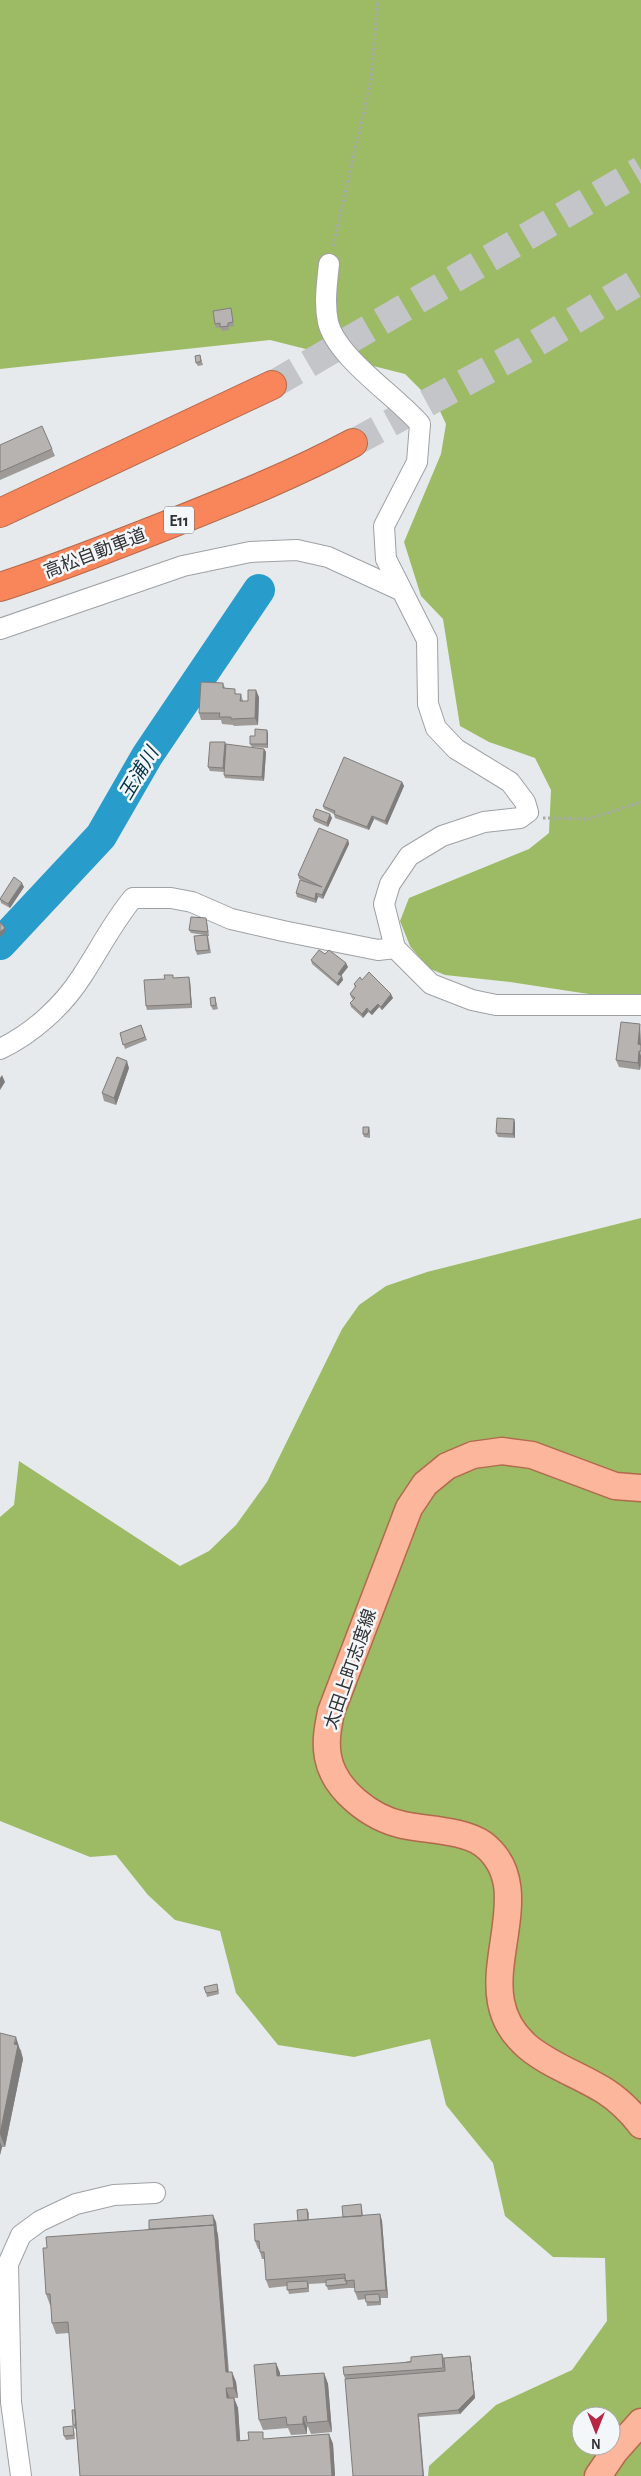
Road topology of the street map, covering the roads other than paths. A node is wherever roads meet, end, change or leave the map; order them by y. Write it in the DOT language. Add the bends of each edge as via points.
graph roads {
  1 [pos="329,264"];
  2 [pos="272,385"];
  3 [pos="353,443"];
  4 [pos="0,513"];
  5 [pos="0,588"];
  6 [pos="400,590"];
  7 [pos="0,629"];
  8 [pos="395,948"];
  9 [pos="641,1005"];
  10 [pos="0,1050"];
  11 [pos="641,1488"];
  12 [pos="641,2125"];
  13 [pos="155,2193"];
  14 [pos="641,2422"];
  15 [pos="21,2476"];
  16 [pos="598,2476"];
  1 -- 6 [label="street" via="326,292 331,331 347,354 420,424 417,462 384,526 386,559"];
  2 -- 4 [label="highway"];
  3 -- 5 [label="highway, 高松自動車道 / E11" via="226,502"];
  6 -- 7 [label="street" via="328,557 297,550 250,552 183,566"];
  6 -- 8 [label="street" via="427,640 428,704 436,728 456,749 510,782 528,812 520,818 484,822 442,836 408,856 390,884 384,904"];
  8 -- 9 [label="street" via="431,984 472,1000 496,1005"];
  8 -- 10 [label="street" via="378,950 283,931 231,919 192,902 171,898 133,898 56,1009 18,1041"];
  11 -- 12 [label="main road, 太田上町志度線" via="615,1486 532,1455 502,1451 473,1455 447,1466 425,1484 409,1508 331,1712 326,1737 328,1758 336,1777 360,1804 378,1816 401,1824 456,1834 482,1843 501,1861 508,1885 500,1971 501,2002 510,2029 528,2050 607,2092"];
  13 -- 15 [label="street" via="114,2195 76,2204 40,2221 21,2235 8,2264 11,2402"];
  14 -- 16 [label="main road"];
}
